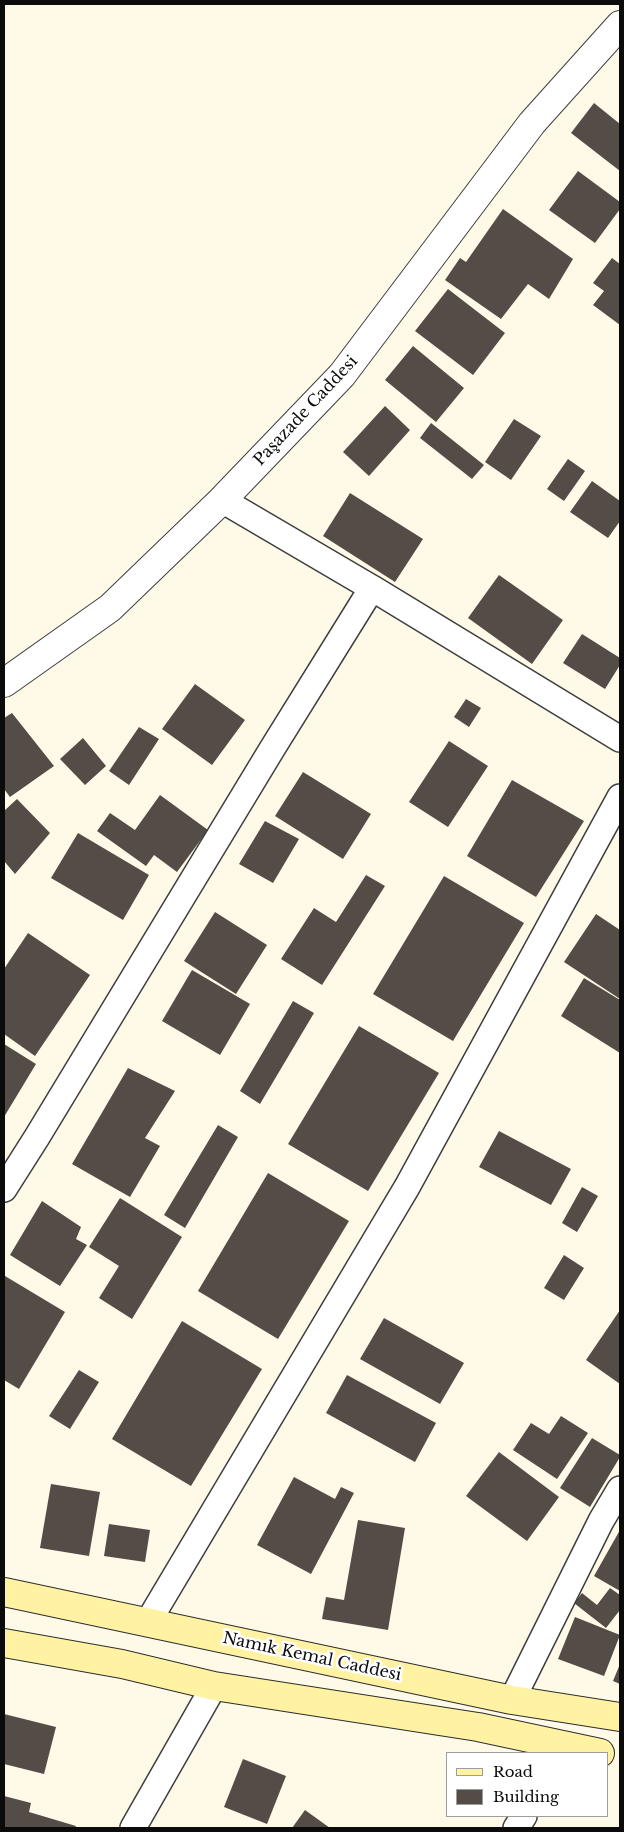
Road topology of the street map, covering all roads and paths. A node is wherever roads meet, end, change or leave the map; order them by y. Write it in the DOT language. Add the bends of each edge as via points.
graph roads {
  1 [pos="620,25"];
  2 [pos="222,500"];
  3 [pos="372,588"];
  4 [pos="4,683"];
  5 [pos="620,739"];
  6 [pos="620,797"];
  7 [pos="4,1189"];
  8 [pos="620,1488"];
  9 [pos="4,1592"];
  10 [pos="148,1622"];
  11 [pos="4,1644"];
  12 [pos="214,1686"];
  13 [pos="512,1700"];
  14 [pos="620,1717"];
  15 [pos="568,1749"];
  16 [pos="592,1752"];
  17 [pos="523,1817"];
  18 [pos="133,1828"];
  19 [pos="516,1828"];
  1 -- 2 [label="street, Paşazade Caddesi" via="532,123 342,375"];
  2 -- 3 [label="street"];
  2 -- 4 [label="street, Paşazade Caddesi" via="110,608"];
  3 -- 5 [label="street"];
  3 -- 7 [label="street"];
  6 -- 10 [label="street" via="408,1186"];
  8 -- 13 [label="street"];
  9 -- 10 [label="main road, Namık Kemal Caddesi"];
  10 -- 13 [label="main road, Namık Kemal Caddesi"];
  11 -- 12 [label="main road" via="122,1664"];
  12 -- 15 [label="main road" via="478,1727"];
  12 -- 18 [label="street"];
  13 -- 14 [label="main road, Namık Kemal Caddesi"];
  15 -- 16 [label="main road"];
  17 -- 19 [label="street"];
}
